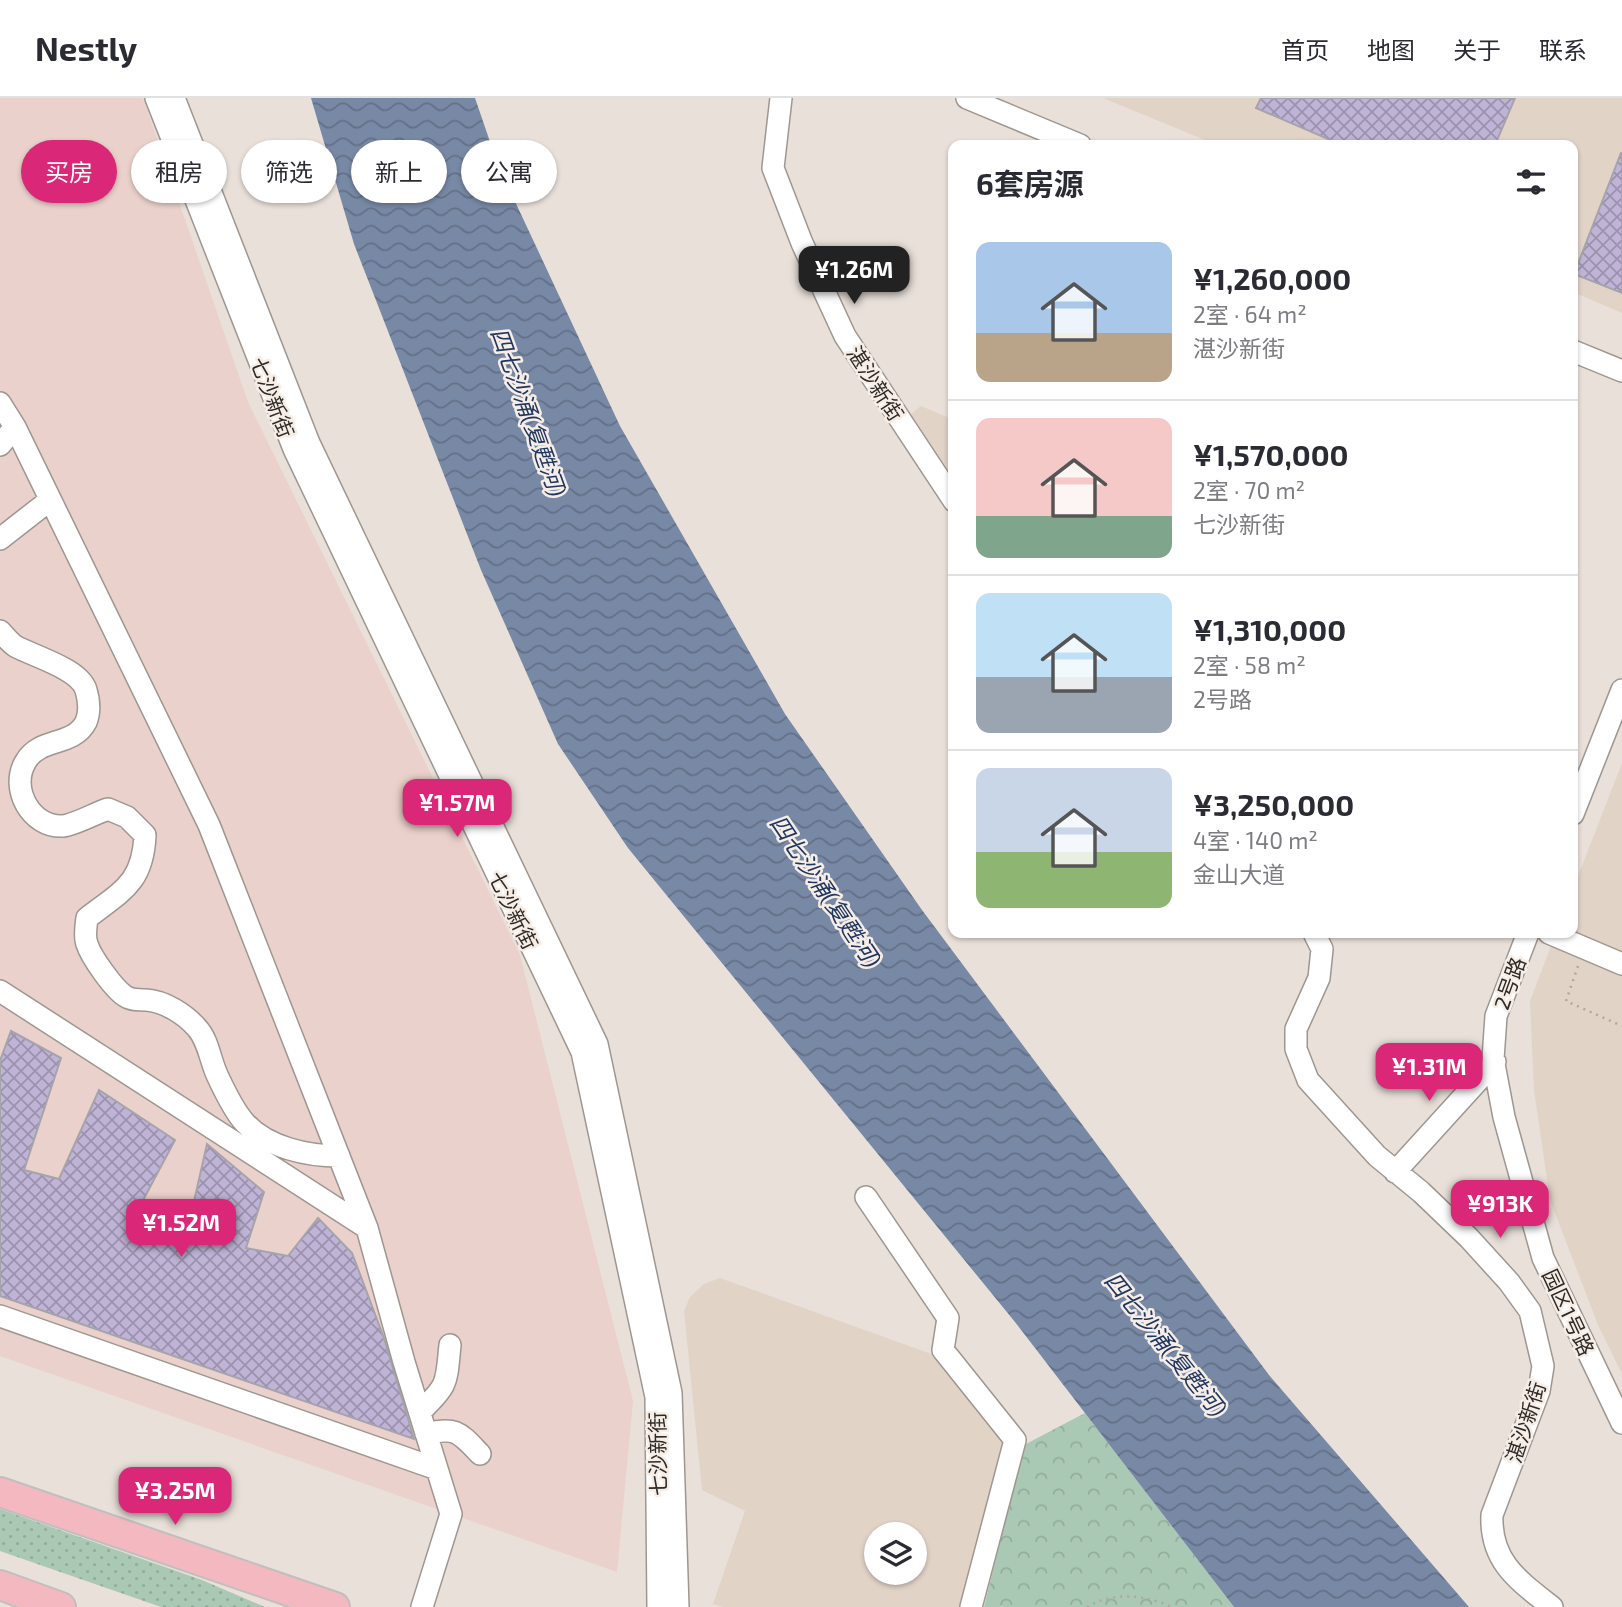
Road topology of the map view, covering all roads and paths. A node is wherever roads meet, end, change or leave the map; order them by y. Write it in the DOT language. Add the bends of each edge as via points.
graph roads {
  1 [pos="156,98"];
  2 [pos="174,98"];
  3 [pos="781,98"];
  4 [pos="967,98"];
  5 [pos="1068,140"];
  6 [pos="1578,353"];
  7 [pos="1622,371"];
  8 [pos="0,403"];
  9 [pos="15,427"];
  10 [pos="0,445"];
  11 [pos="948,492"];
  12 [pos="50,500"];
  13 [pos="0,539"];
  14 [pos="0,631"];
  15 [pos="1622,690"];
  16 [pos="1578,801"];
  17 [pos="1316,938"];
  18 [pos="1526,938"];
  19 [pos="1561,938"];
  20 [pos="1584,948"];
  21 [pos="1622,964"];
  22 [pos="0,991"];
  23 [pos="1622,1026"];
  24 [pos="1495,1062"];
  25 [pos="1504,1117"];
  26 [pos="339,1156"];
  27 [pos="1395,1172"];
  28 [pos="866,1196"];
  29 [pos="368,1228"];
  30 [pos="0,1316"];
  31 [pos="450,1345"];
  32 [pos="420,1412"];
  33 [pos="1622,1423"];
  34 [pos="426,1434"];
  35 [pos="480,1454"];
  36 [pos="438,1469"];
  37 [pos="0,1493"];
  38 [pos="0,1585"];
  39 [pos="61,1607"];
  40 [pos="335,1607"];
  41 [pos="422,1607"];
  42 [pos="658,1607"];
  43 [pos="678,1607"];
  44 [pos="971,1607"];
  45 [pos="1087,1607"];
  46 [pos="1172,1607"];
  47 [pos="1552,1607"];
  1 -- 42 [label="street, 七沙新街" via="294,449 582,1052 656,1397"];
  2 -- 43 [label="street, 七沙新街" via="309,443 597,1044 671,1393"];
  3 -- 11 [label="street, 湛沙新街" via="773,168 802,243 845,336"];
  4 -- 5 [label="street"];
  6 -- 7 [label="street"];
  8 -- 9 [label="street"];
  9 -- 10 [label="street"];
  9 -- 12 [label="street"];
  12 -- 13 [label="street"];
  12 -- 26 [label="street" via="209,825"];
  14 -- 26 [label="street" via="13,645 69,672 85,686 89,702 86,721 77,733 37,748 26,760 19,776 29,811 41,822 64,826 108,808 127,817 145,835 144,854 134,880 87,918 87,945 102,970 124,996 165,1005 199,1030 217,1075 247,1125 282,1146"];
  15 -- 16 [label="street"];
  17 -- 27 [label="street, 湛沙新街" via="1322,949 1318,978 1296,1029 1296,1049 1308,1080"];
  18 -- 24 [label="street, 2号路" via="1496,1016"];
  19 -- 20 [label="street"];
  20 -- 21 [label="street"];
  20 -- 23 [label="path" via="1566,1001"];
  22 -- 29 [label="street"];
  24 -- 25 [label="street, 2号路"];
  24 -- 27 [label="street"];
  25 -- 33 [label="street, 园区1号路" via="1543,1258"];
  26 -- 29 [label="street"];
  27 -- 47 [label="street, 湛沙新街" via="1469,1238 1530,1311 1543,1366 1539,1391 1492,1515 1492,1528 1502,1562"];
  28 -- 44 [label="street" via="948,1318 943,1350 1015,1440"];
  29 -- 32 [label="street"];
  30 -- 36 [label="street"];
  31 -- 32 [label="street" via="442,1391"];
  32 -- 34 [label="street"];
  34 -- 35 [label="street" via="445,1429 460,1433"];
  34 -- 36 [label="street"];
  36 -- 41 [label="street" via="451,1514"];
  37 -- 40 [label="main road"];
  38 -- 39 [label="main road"];
  45 -- 46 [label="path" via="1124,1596 1152,1598"];
}
